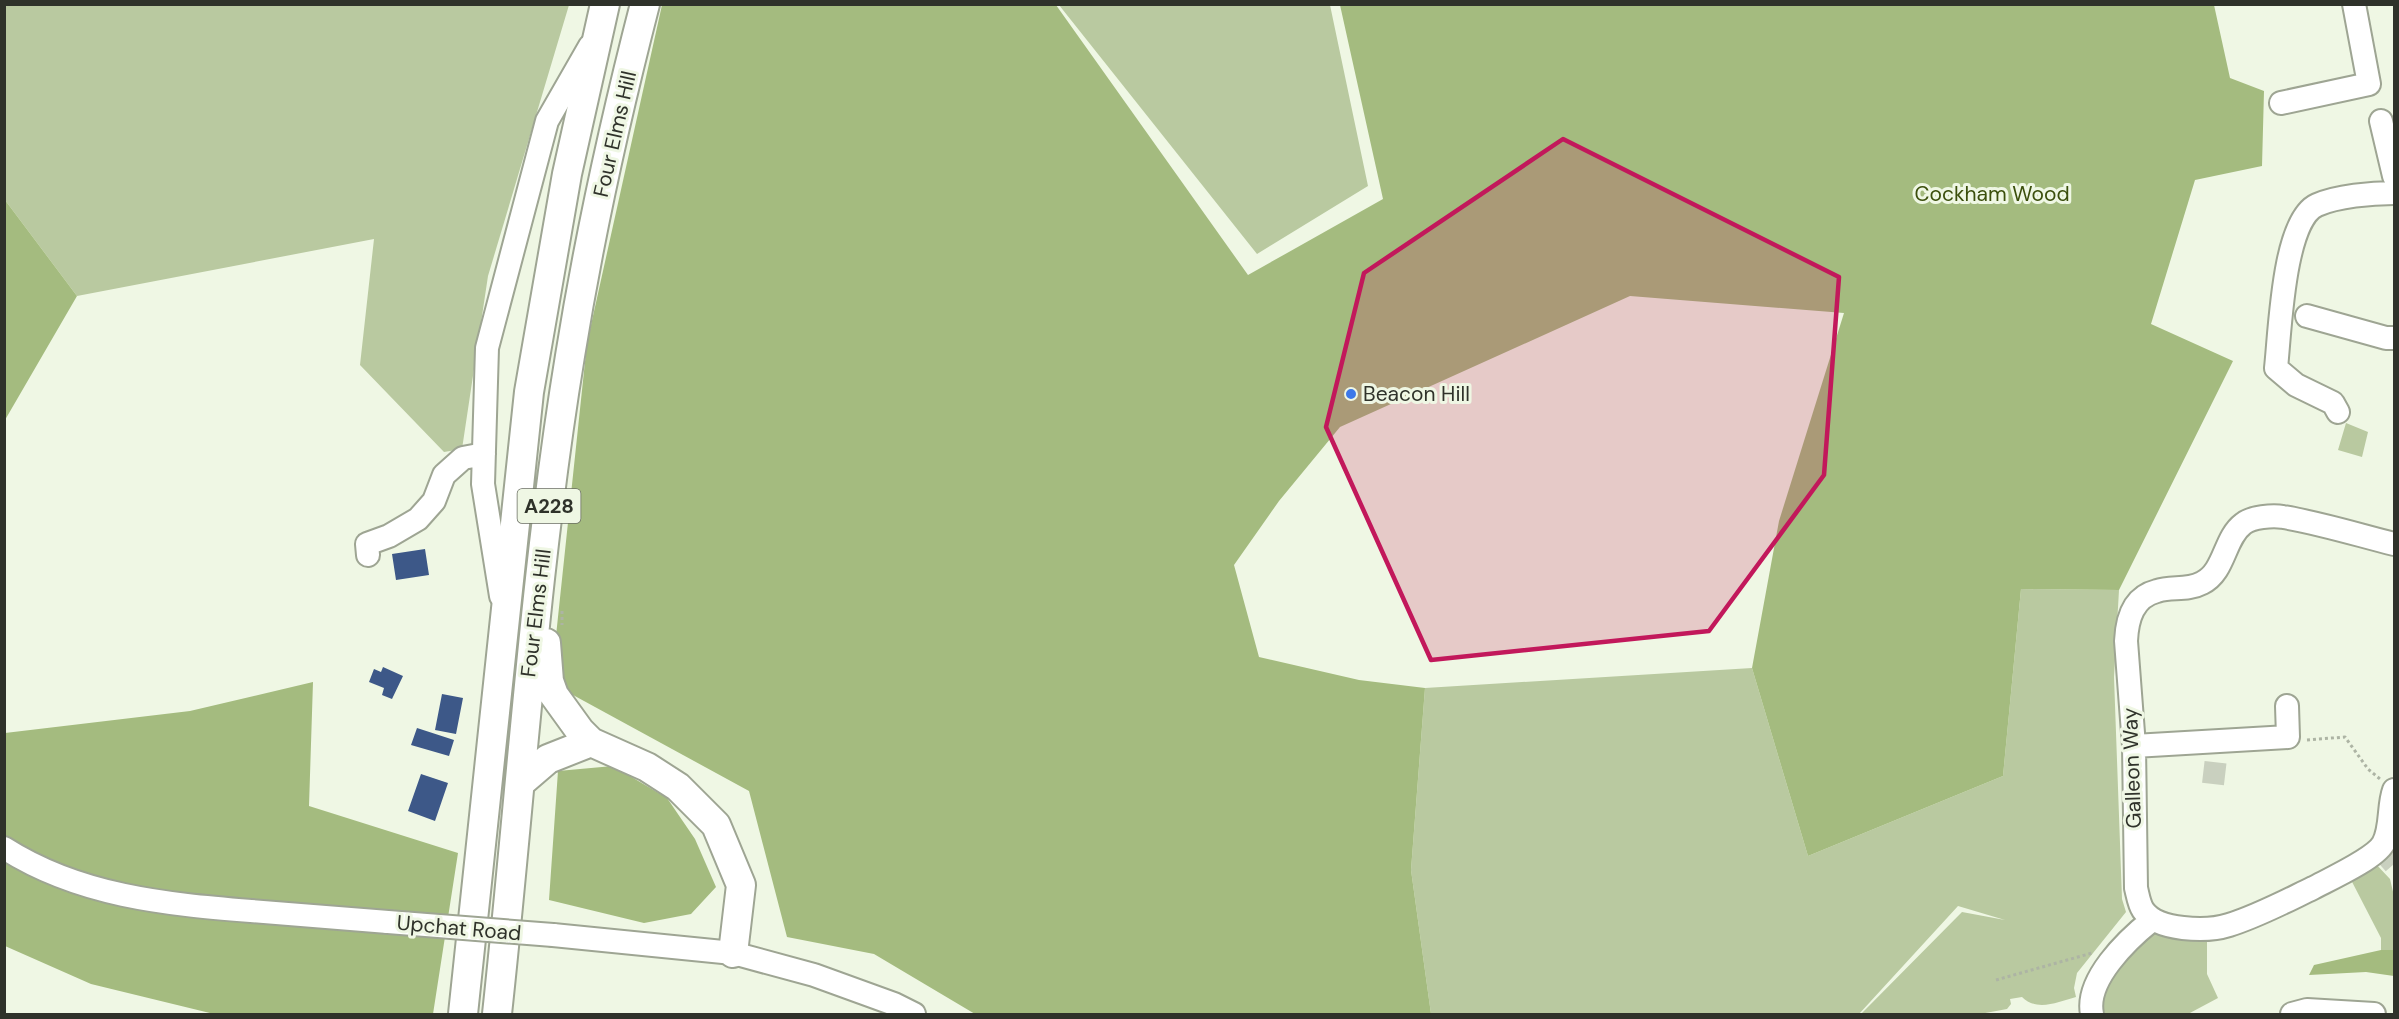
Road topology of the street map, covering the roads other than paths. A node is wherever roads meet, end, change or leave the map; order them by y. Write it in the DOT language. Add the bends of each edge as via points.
graph roads {
  1 [pos="604,4"];
  2 [pos="645,4"];
  3 [pos="2354,4"];
  4 [pos="597,32"];
  5 [pos="2281,103"];
  6 [pos="2381,121"];
  7 [pos="2394,176"];
  8 [pos="2394,193"];
  9 [pos="2307,316"];
  10 [pos="2394,338"];
  11 [pos="2338,411"];
  12 [pos="484,454"];
  13 [pos="2394,544"];
  14 [pos="368,555"];
  15 [pos="541,575"];
  16 [pos="504,618"];
  17 [pos="2287,706"];
  18 [pos="591,742"];
  19 [pos="2134,746"];
  20 [pos="520,783"];
  21 [pos="2394,790"];
  22 [pos="4,848"];
  23 [pos="2152,920"];
  24 [pos="734,953"];
  25 [pos="463,1014"];
  26 [pos="497,1014"];
  27 [pos="914,1014"];
  28 [pos="2092,1014"];
  29 [pos="2292,1014"];
  30 [pos="2374,1014"];
  1 -- 4 [label="main road, Four Elms Hill / A228"];
  2 -- 15 [label="main road, Four Elms Hill / A228" via="584,274 566,377"];
  3 -- 5 [label="street" via="2369,84"];
  4 -- 12 [label="street" via="547,121 487,348"];
  4 -- 16 [label="main road, Four Elms Hill / A228" via="567,174 529,392"];
  6 -- 7 [label="street"];
  8 -- 11 [label="street" via="2315,205 2302,219 2289,252 2276,368 2296,385 2333,403"];
  9 -- 10 [label="street"];
  12 -- 14 [label="street" via="463,458 444,475 434,501 418,519 367,544"];
  12 -- 16 [label="street" via="483,484"];
  13 -- 19 [label="street, Galleon Way" via="2281,516 2257,518 2243,523 2217,568 2203,583 2178,590 2158,590 2141,598 2127,625"];
  15 -- 18 [label="main road" via="549,681 561,708"];
  15 -- 20 [label="main road, Four Elms Hill / A228"];
  16 -- 25 [label="main road, Four Elms Hill / A228"];
  17 -- 19 [label="street" via="2288,737 2216,750"];
  18 -- 20 [label="main road" via="548,759"];
  18 -- 24 [label="main road" via="646,767 678,787 716,825 741,885"];
  19 -- 23 [label="street, Galleon Way" via="2136,888 2140,904"];
  20 -- 26 [label="main road, Four Elms Hill / A228"];
  21 -- 23 [label="street" via="2383,851 2337,876 2227,926 2188,928 2163,926"];
  22 -- 24 [label="street, Upchat Road, bridge" via="60,878 102,892 165,903"];
  23 -- 28 [label="street" via="2131,937 2094,987"];
  24 -- 27 [label="street, Upchat Road" via="814,975"];
  29 -- 30 [label="street" via="2307,1010"];
}
